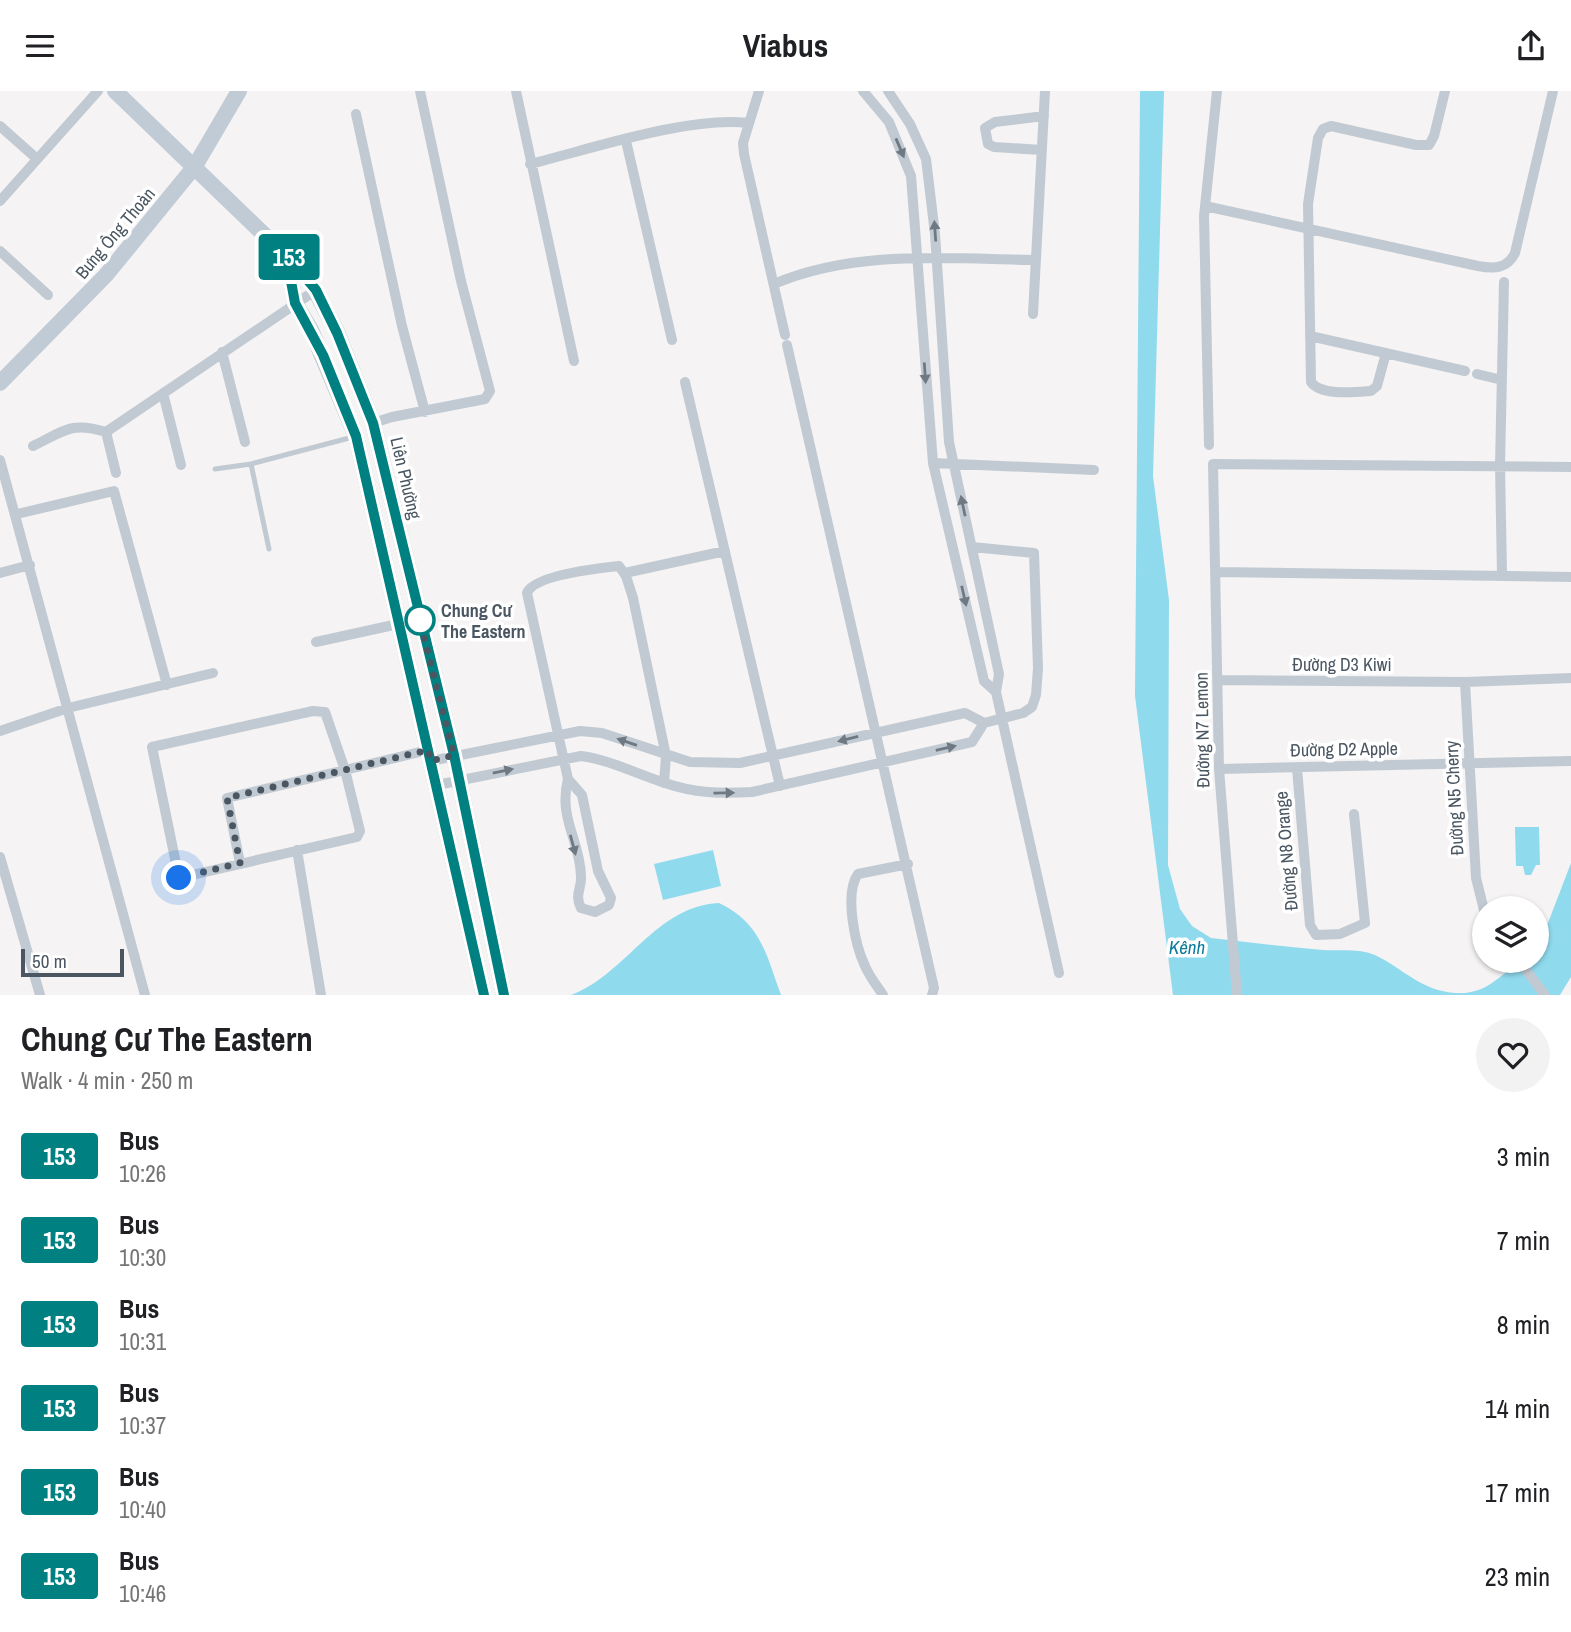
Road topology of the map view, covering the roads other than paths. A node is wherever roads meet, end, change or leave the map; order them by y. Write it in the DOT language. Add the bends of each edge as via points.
graph roads {
  1 [pos="98,91"];
  2 [pos="115,91"];
  3 [pos="239,91"];
  4 [pos="420,91"];
  5 [pos="516,91"];
  6 [pos="759,91"];
  7 [pos="863,91"];
  8 [pos="888,91"];
  9 [pos="1045,91"];
  10 [pos="1217,91"];
  11 [pos="1445,91"];
  12 [pos="1553,91"];
  13 [pos="356,114"];
  14 [pos="1044,116"];
  15 [pos="748,123"];
  16 [pos="0,126"];
  17 [pos="626,141"];
  18 [pos="1042,150"];
  19 [pos="36,158"];
  20 [pos="530,164"];
  21 [pos="195,166"];
  22 [pos="0,201"];
  23 [pos="1205,206"];
  24 [pos="1308,228"];
  25 [pos="0,251"];
  26 [pos="286,254"];
  27 [pos="918,259"];
  28 [pos="937,260"];
  29 [pos="1036,260"];
  30 [pos="1504,282"];
  31 [pos="774,284"];
  32 [pos="316,290"];
  33 [pos="48,295"];
  34 [pos="295,303"];
  35 [pos="1033,314"];
  36 [pos="1310,336"];
  37 [pos="671,340"];
  38 [pos="222,352"];
  39 [pos="1386,353"];
  40 [pos="574,361"];
  41 [pos="1502,380"];
  42 [pos="685,382"];
  43 [pos="0,383"];
  44 [pos="163,393"];
  45 [pos="425,412"];
  46 [pos="373,423"];
  47 [pos="106,432"];
  48 [pos="356,436"];
  49 [pos="245,442"];
  50 [pos="1209,445"];
  51 [pos="33,446"];
  52 [pos="0,460"];
  53 [pos="953,461"];
  54 [pos="933,463"];
  55 [pos="251,464"];
  56 [pos="181,465"];
  57 [pos="1500,465"];
  58 [pos="1571,467"];
  59 [pos="215,469"];
  60 [pos="1094,470"];
  61 [pos="116,473"];
  62 [pos="17,514"];
  63 [pos="972,547"];
  64 [pos="269,549"];
  65 [pos="725,551"];
  66 [pos="30,565"];
  67 [pos="1216,572"];
  68 [pos="0,573"];
  69 [pos="625,573"];
  70 [pos="1502,575"];
  71 [pos="1571,577"];
  72 [pos="398,624"];
  73 [pos="316,642"];
  74 [pos="213,673"];
  75 [pos="1571,678"];
  76 [pos="1219,680"];
  77 [pos="1465,682"];
  78 [pos="167,685"];
  79 [pos="996,692"];
  80 [pos="68,708"];
  81 [pos="1002,719"];
  82 [pos="985,723"];
  83 [pos="0,731"];
  84 [pos="878,732"];
  85 [pos="558,733"];
  86 [pos="429,755"];
  87 [pos="454,755"];
  88 [pos="666,755"];
  89 [pos="774,757"];
  90 [pos="564,758"];
  91 [pos="1571,761"];
  92 [pos="884,762"];
  93 [pos="1470,765"];
  94 [pos="1297,768"];
  95 [pos="1219,769"];
  96 [pos="345,770"];
  97 [pos="568,779"];
  98 [pos="459,780"];
  99 [pos="664,783"];
  100 [pos="437,785"];
  101 [pos="780,786"];
  102 [pos="1354,814"];
  103 [pos="297,850"];
  104 [pos="0,856"];
  105 [pos="240,863"];
  106 [pos="908,864"];
  107 [pos="1480,896"];
  108 [pos="1059,973"];
  109 [pos="1528,973"];
  110 [pos="504,992"];
  111 [pos="40,995"];
  112 [pos="145,995"];
  113 [pos="321,995"];
  114 [pos="484,995"];
  115 [pos="883,995"];
  116 [pos="932,995"];
  117 [pos="1237,995"];
  118 [pos="1545,995"];
  1 -- 19 [label="street"];
  2 -- 21 [label="street"];
  3 -- 21 [label="street, Bưng Ông Thoàn"];
  4 -- 45 [label="street" via="490,391 485,399"];
  5 -- 20 [label="street"];
  6 -- 15 [label="street"];
  7 -- 27 [label="street, one-way" via="889,123 911,176"];
  28 -- 8 [label="street, one-way" via="926,159"];
  9 -- 14 [label="street"];
  10 -- 23 [label="street"];
  11 -- 24 [label="street" via="1434,137 1426,146 1336,127 1323,129 1310,178"];
  12 -- 24 [label="street" via="1515,253 1507,264 1478,266"];
  13 -- 45 [label="street"];
  14 -- 18 [label="street"];
  14 -- 18 [label="street" via="995,122 985,128 993,148"];
  15 -- 17 [label="street" via="724,120"];
  15 -- 31 [label="street" via="744,154"];
  16 -- 19 [label="street"];
  17 -- 20 [label="street"];
  17 -- 37 [label="street"];
  18 -- 29 [label="street"];
  19 -- 22 [label="street"];
  20 -- 40 [label="street"];
  21 -- 26 [label="street, Liên Phường"];
  21 -- 43 [label="street, Bưng Ông Thoàn" via="107,275"];
  23 -- 24 [label="street"];
  23 -- 50 [label="street"];
  24 -- 36 [label="street"];
  25 -- 33 [label="street"];
  26 -- 32 [label="street, Liên Phường"];
  26 -- 34 [label="street"];
  27 -- 28 [label="street"];
  27 -- 31 [label="street" via="834,264"];
  27 -- 54 [label="street, one-way"];
  28 -- 29 [label="street"];
  28 -- 53 [label="street"];
  29 -- 35 [label="street"];
  30 -- 41 [label="street"];
  31 -- 84 [label="street"];
  32 -- 34 [label="street"];
  32 -- 46 [label="street, Liên Phường"];
  34 -- 38 [label="street"];
  34 -- 48 [label="street"];
  36 -- 39 [label="street"];
  36 -- 39 [label="street" via="1311,382 1322,390 1375,389"];
  38 -- 44 [label="street"];
  38 -- 49 [label="street"];
  39 -- 41 [label="street"];
  41 -- 57 [label="street"];
  42 -- 65 [label="street"];
  44 -- 47 [label="street"];
  44 -- 56 [label="street"];
  45 -- 46 [label="street"];
  46 -- 87 [label="street, Liên Phường"];
  47 -- 51 [label="street" via="76,426"];
  47 -- 61 [label="street"];
  48 -- 55 [label="lane"];
  48 -- 72 [label="street"];
  52 -- 62 [label="street"];
  53 -- 54 [label="street"];
  53 -- 60 [label="street"];
  63 -- 53 [label="street, one-way"];
  54 -- 79 [label="street, one-way" via="984,681"];
  55 -- 59 [label="lane"];
  55 -- 64 [label="lane"];
  57 -- 58 [label="street"];
  57 -- 67 [label="street, Đường N7 Lemon" via="1213,464"];
  57 -- 70 [label="street"];
  62 -- 66 [label="street"];
  62 -- 78 [label="street" via="114,491"];
  63 -- 79 [label="street" via="999,674"];
  63 -- 81 [label="street" via="1034,553 1036,695 1032,707"];
  65 -- 69 [label="street"];
  65 -- 89 [label="street"];
  66 -- 68 [label="street"];
  66 -- 80 [label="street"];
  67 -- 70 [label="street"];
  67 -- 76 [label="street, Đường N7 Lemon"];
  69 -- 85 [label="street" via="619,566 588,569 528,588"];
  69 -- 88 [label="street"];
  70 -- 71 [label="street"];
  72 -- 73 [label="street"];
  72 -- 86 [label="street"];
  74 -- 78 [label="street"];
  75 -- 77 [label="street, Đường D3 Kiwi"];
  76 -- 77 [label="street, Đường D3 Kiwi"];
  76 -- 95 [label="street, Đường N7 Lemon"];
  77 -- 93 [label="street, Đường N5 Cherry"];
  78 -- 80 [label="street"];
  79 -- 81 [label="street"];
  80 -- 83 [label="street"];
  80 -- 112 [label="street"];
  81 -- 82 [label="street"];
  81 -- 108 [label="street"];
  82 -- 84 [label="street" via="965,713"];
  92 -- 82 [label="street, one-way" via="972,742"];
  84 -- 89 [label="street, one-way"];
  84 -- 92 [label="street"];
  85 -- 87 [label="street"];
  88 -- 85 [label="street, one-way" via="602,733"];
  85 -- 90 [label="street"];
  86 -- 87 [label="street"];
  86 -- 96 [label="street"];
  86 -- 100 [label="street"];
  87 -- 98 [label="street, Liên Phường"];
  88 -- 89 [label="street" via="716,764"];
  88 -- 99 [label="street"];
  89 -- 101 [label="street"];
  90 -- 97 [label="street"];
  98 -- 90 [label="street, one-way"];
  90 -- 99 [label="street" via="600,759"];
  91 -- 93 [label="street, Đường D2 Apple"];
  92 -- 101 [label="street"];
  92 -- 106 [label="street"];
  93 -- 94 [label="street, Đường D2 Apple"];
  93 -- 107 [label="street, Đường N5 Cherry"];
  94 -- 95 [label="street, Đường D2 Apple"];
  94 -- 102 [label="street, Đường N8 Orange" via="1310,925 1316,935 1340,934 1366,923"];
  95 -- 117 [label="street, Đường N7 Lemon"];
  96 -- 103 [label="street" via="359,835"];
  96 -- 105 [label="street" via="227,798"];
  96 -- 105 [label="street" via="323,710 152,747 179,878"];
  97 -- 97 [label="street, one-way" via="563,798 581,876 578,901 581,908 596,912 609,905 611,898 598,871 582,795"];
  98 -- 100 [label="street"];
  98 -- 110 [label="street, Liên Phường"];
  99 -- 101 [label="street, one-way" via="717,794"];
  100 -- 114 [label="street"];
  103 -- 105 [label="street"];
  103 -- 113 [label="street"];
  104 -- 111 [label="street"];
  106 -- 115 [label="street" via="858,874 853,880 850,903 864,965"];
  106 -- 116 [label="street"];
  109 -- 118 [label="street"];
}
